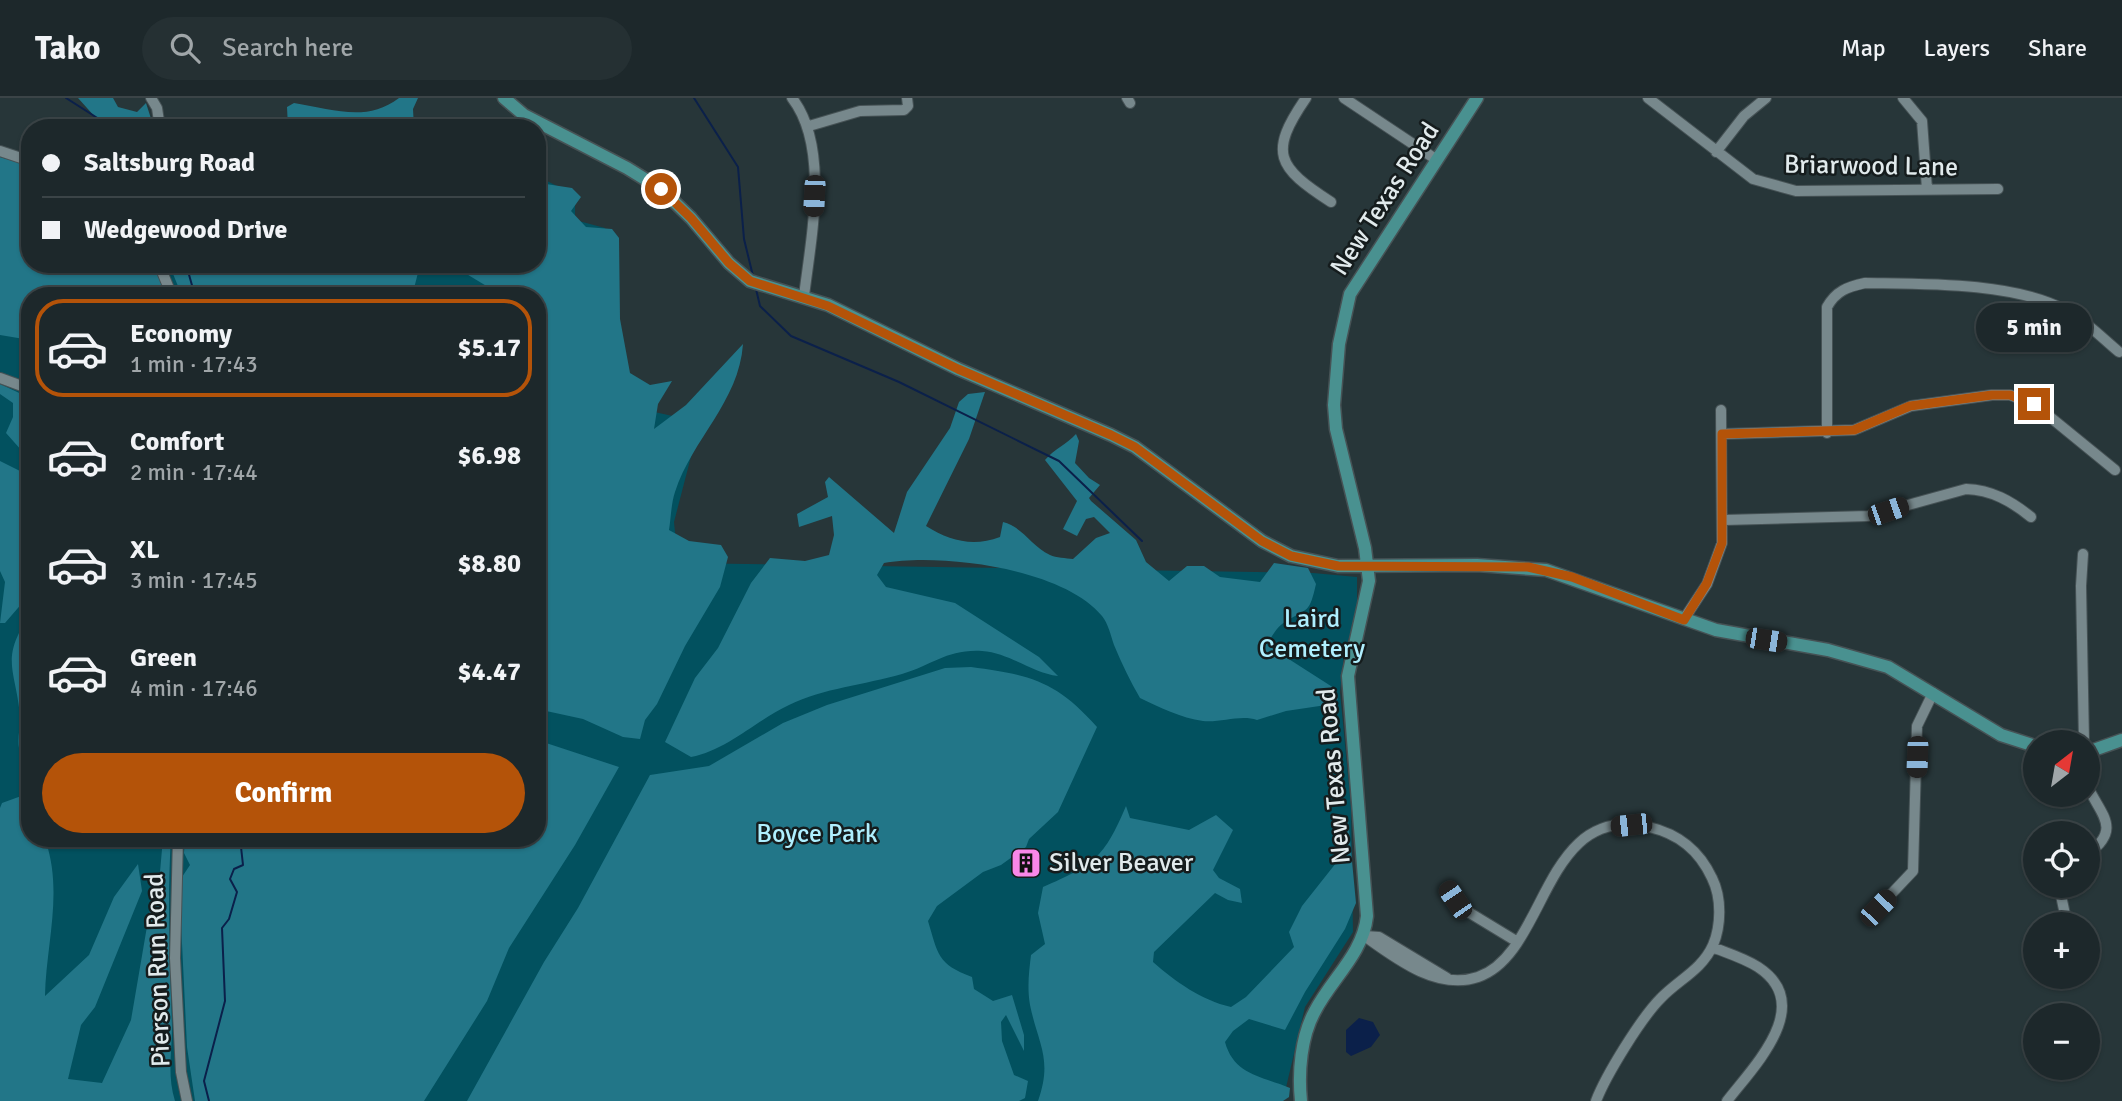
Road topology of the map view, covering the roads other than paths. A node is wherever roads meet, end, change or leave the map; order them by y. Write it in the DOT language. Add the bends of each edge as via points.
graph roads {
  1 [pos="151,98"];
  2 [pos="504,98"];
  3 [pos="792,98"];
  4 [pos="1306,98"];
  5 [pos="1343,98"];
  6 [pos="1478,98"];
  7 [pos="1648,98"];
  8 [pos="1766,98"];
  9 [pos="1903,98"];
  10 [pos="908,102"];
  11 [pos="159,119"];
  12 [pos="532,119"];
  13 [pos="546,126"];
  14 [pos="809,126"];
  15 [pos="0,152"];
  16 [pos="1716,152"];
  17 [pos="21,158"];
  18 [pos="1437,160"];
  19 [pos="1927,189"];
  20 [pos="1998,189"];
  21 [pos="1331,202"];
  22 [pos="804,296"];
  23 [pos="2119,352"];
  24 [pos="0,378"];
  25 [pos="21,386"];
  26 [pos="1721,410"];
  27 [pos="1827,433"];
  28 [pos="1722,434"];
  29 [pos="2115,470"];
  30 [pos="2031,517"];
  31 [pos="1724,520"];
  32 [pos="2083,554"];
  33 [pos="1368,566"];
  34 [pos="1684,620"];
  35 [pos="1933,693"];
  36 [pos="2084,730"];
  37 [pos="2122,740"];
  38 [pos="2023,742"];
  39 [pos="2100,747"];
  40 [pos="2100,802"];
  41 [pos="178,847"];
  42 [pos="2100,847"];
  43 [pos="1447,888"];
  44 [pos="1878,908"];
  45 [pos="1363,935"];
  46 [pos="1516,941"];
  47 [pos="1712,947"];
  48 [pos="187,1101"];
  49 [pos="1301,1101"];
  50 [pos="1596,1101"];
  51 [pos="1727,1101"];
  1 -- 11 [label="street"];
  2 -- 12 [label="main road"];
  3 -- 14 [label="street"];
  4 -- 21 [label="street" via="1285,129 1283,156 1295,176"];
  5 -- 18 [label="street"];
  6 -- 18 [label="main road, New Texas Road"];
  7 -- 16 [label="street, Briarwood Lane"];
  8 -- 16 [label="street" via="1744,116"];
  9 -- 19 [label="street" via="1922,121"];
  10 -- 14 [label="street" via="904,110 860,111"];
  13 -- 22 [label="main road" via="661,189 729,263 755,283"];
  14 -- 22 [label="street" via="814,196"];
  15 -- 17 [label="street"];
  16 -- 19 [label="street, Briarwood Lane" via="1753,179 1780,188"];
  18 -- 33 [label="main road, New Texas Road" via="1344,309 1334,405 1336,429"];
  19 -- 20 [label="street, Briarwood Lane"];
  22 -- 33 [label="main road" via="1135,447 1262,541 1291,556 1316,564"];
  23 -- 27 [label="street" via="2076,316 2036,299 1959,285 1853,286 1832,298 1827,307"];
  24 -- 25 [label="street"];
  26 -- 28 [label="street"];
  27 -- 28 [label="street"];
  27 -- 29 [label="street" via="1865,427 1910,406 2010,395 2034,404"];
  28 -- 31 [label="street"];
  30 -- 31 [label="street" via="1999,496 1966,489 1868,516"];
  31 -- 34 [label="street" via="1718,561"];
  32 -- 36 [label="street"];
  33 -- 34 [label="main road" via="1540,569"];
  33 -- 45 [label="main road, New Texas Road" via="1369,592 1348,676 1367,897"];
  34 -- 35 [label="main road" via="1871,661"];
  35 -- 38 [label="main road" via="2001,735"];
  35 -- 44 [label="street" via="1917,726 1913,871"];
  37 -- 39 [label="main road"];
  40 -- 42 [label="street" via="2110,831"];
  41 -- 48 [label="street, Pierson Run Road" via="175,958 181,1072"];
  43 -- 46 [label="street" via="1459,905"];
  45 -- 46 [label="street" via="1379,937 1450,980 1462,981 1488,973"];
  45 -- 49 [label="main road, New Texas Road" via="1310,1020 1300,1071"];
  46 -- 47 [label="street" via="1566,857 1597,833 1631,825 1677,837 1706,865 1719,903"];
  47 -- 50 [label="street" via="1703,962 1647,1015"];
  47 -- 51 [label="street" via="1766,974 1775,985 1782,1013 1769,1046"];
}
